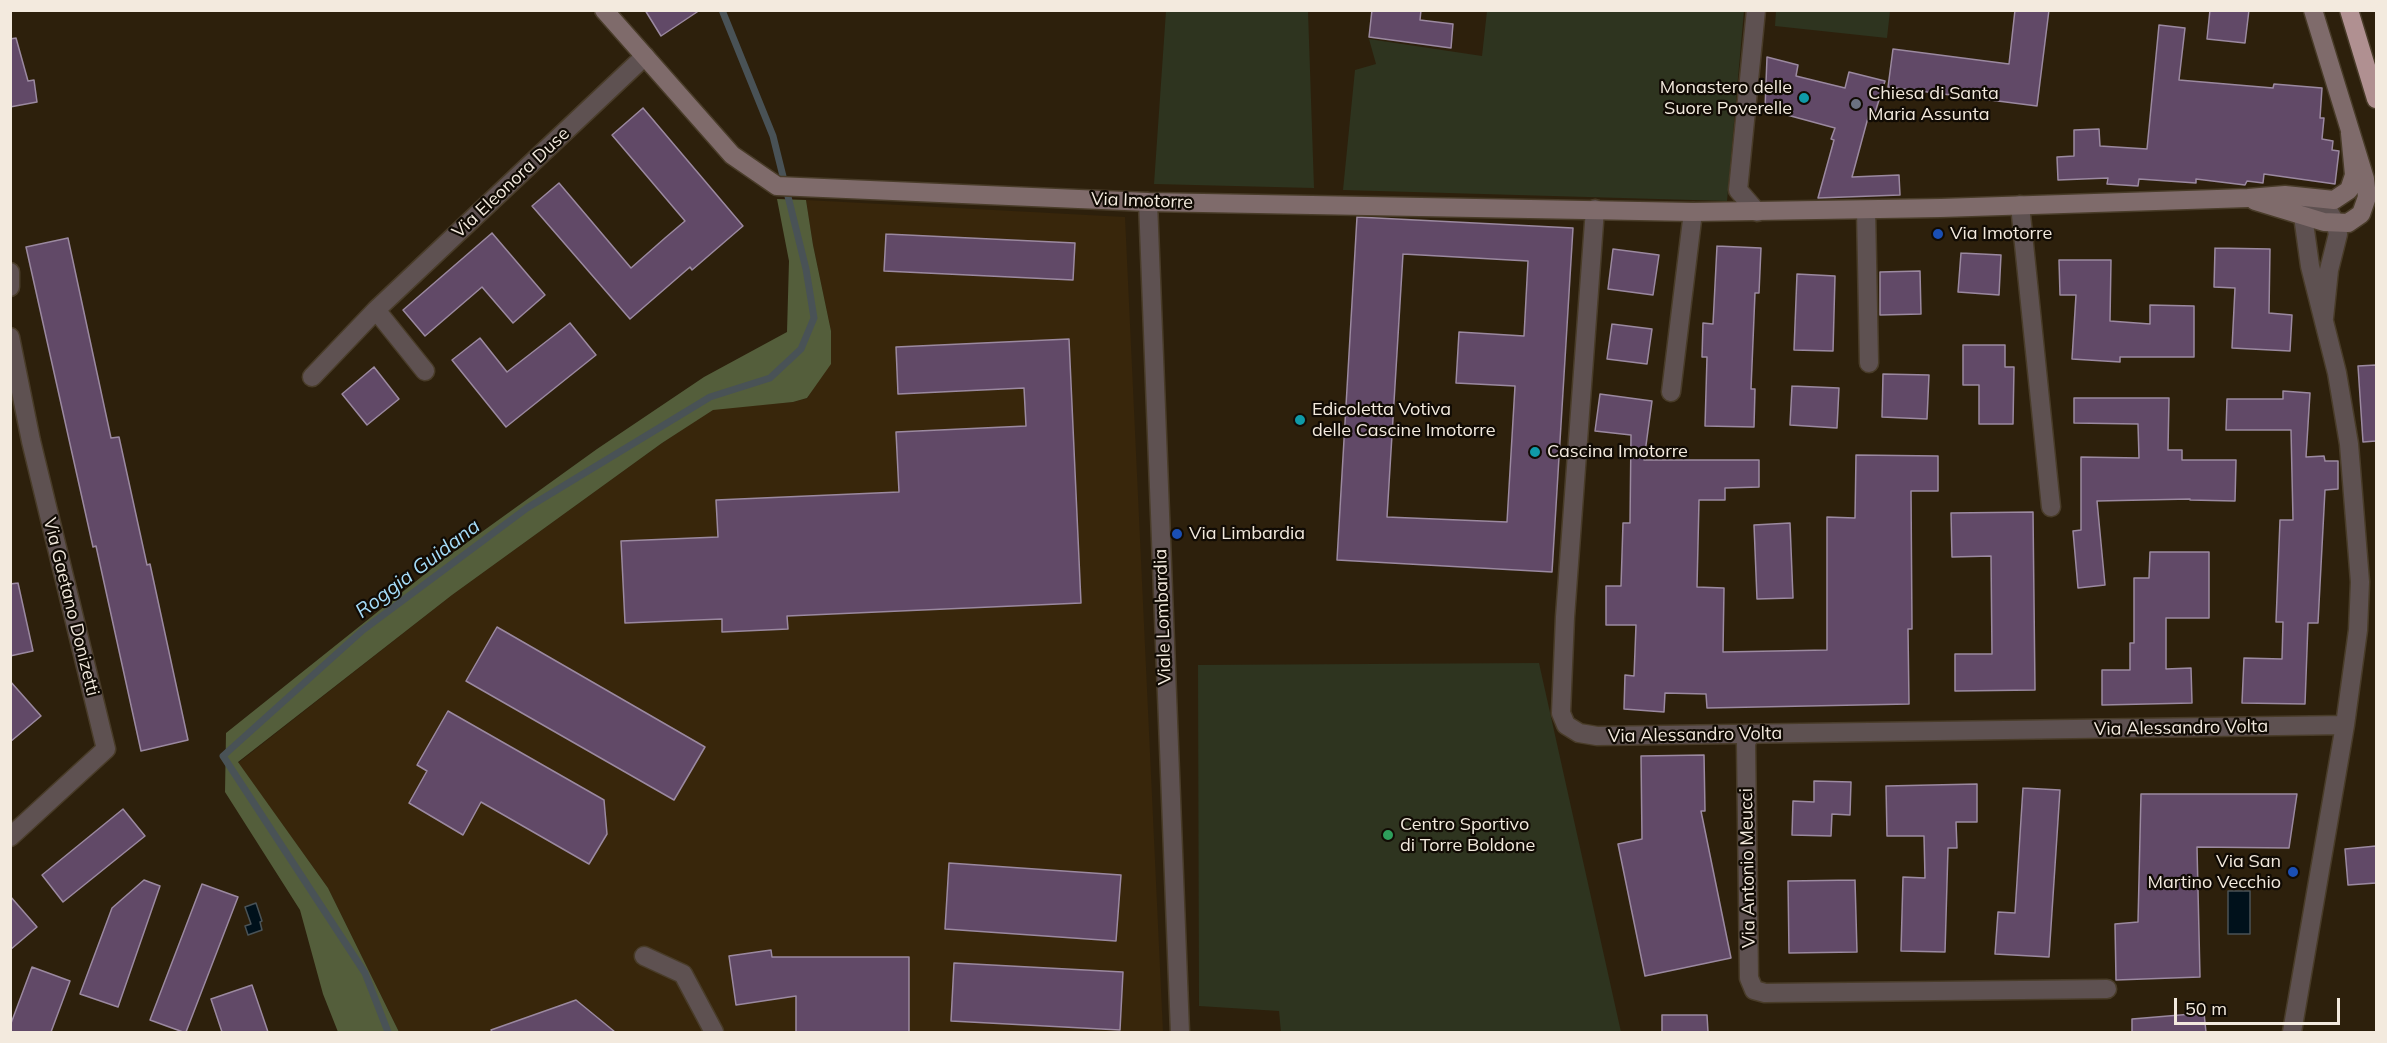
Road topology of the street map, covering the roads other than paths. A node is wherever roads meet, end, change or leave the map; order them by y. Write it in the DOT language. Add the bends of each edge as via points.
graph roads {
  1 [pos="604,10"];
  2 [pos="1756,10"];
  3 [pos="2313,10"];
  4 [pos="2349,10"];
  5 [pos="645,56"];
  6 [pos="2376,99"];
  7 [pos="2350,133"];
  8 [pos="2248,198"];
  9 [pos="2312,199"];
  10 [pos="1148,202"];
  11 [pos="2020,205"];
  12 [pos="1595,209"];
  13 [pos="1866,210"];
  14 [pos="1693,212"];
  15 [pos="1757,212"];
  16 [pos="2303,216"];
  17 [pos="2335,222"];
  18 [pos="10,272"];
  19 [pos="10,287"];
  20 [pos="376,310"];
  21 [pos="2324,318"];
  22 [pos="10,337"];
  23 [pos="1869,363"];
  24 [pos="425,371"];
  25 [pos="312,377"];
  26 [pos="1671,392"];
  27 [pos="2051,507"];
  28 [pos="2345,725"];
  29 [pos="1750,735"];
  30 [pos="10,837"];
  31 [pos="644,956"];
  32 [pos="2107,989"];
  33 [pos="714,1032"];
  34 [pos="1180,1032"];
  35 [pos="2292,1032"];
  1 -- 5 [label="street, Via Imotorre"];
  2 -- 15 [label="street" via="1738,190"];
  3 -- 7 [label="street"];
  4 -- 6 [label="highway"];
  5 -- 10 [label="street, Via Imotorre" via="732,155 777,186"];
  5 -- 20 [label="street, Via Eleonora Duse"];
  7 -- 9 [label="street" via="2354,176 2349,190 2334,200"];
  7 -- 17 [label="street" via="2367,196 2361,214 2348,223"];
  8 -- 9 [label="street" via="2285,195"];
  8 -- 11 [label="street, Via Imotorre"];
  8 -- 16 [label="street"];
  9 -- 16 [label="street"];
  9 -- 17 [label="street" via="2328,210"];
  10 -- 12 [label="street, Via Imotorre"];
  10 -- 34 [label="street, Viale Lombardia"];
  11 -- 13 [label="street, Via Imotorre"];
  11 -- 27 [label="street"];
  12 -- 14 [label="street, Via Imotorre"];
  12 -- 29 [label="street, Via Alessandro Volta" via="1565,617 1562,713 1566,725 1579,733 1597,736"];
  13 -- 15 [label="street, Via Imotorre"];
  13 -- 23 [label="street"];
  14 -- 15 [label="street, Via Imotorre"];
  14 -- 26 [label="street"];
  16 -- 17 [label="street"];
  16 -- 21 [label="street" via="2310,266"];
  17 -- 21 [label="street" via="2338,234"];
  18 -- 19 [label="street"];
  20 -- 24 [label="street"];
  20 -- 25 [label="street, Via Eleonora Duse"];
  21 -- 28 [label="street" via="2349,444 2358,539 2358,630"];
  22 -- 30 [label="street, Via Gaetano Donizetti" via="31,441 106,749"];
  28 -- 29 [label="street, Via Alessandro Volta"];
  28 -- 35 [label="street"];
  29 -- 32 [label="street, Via Antonio Meucci" via="1746,743 1749,978 1754,990 1765,993"];
  31 -- 33 [label="street" via="683,974"];
}
